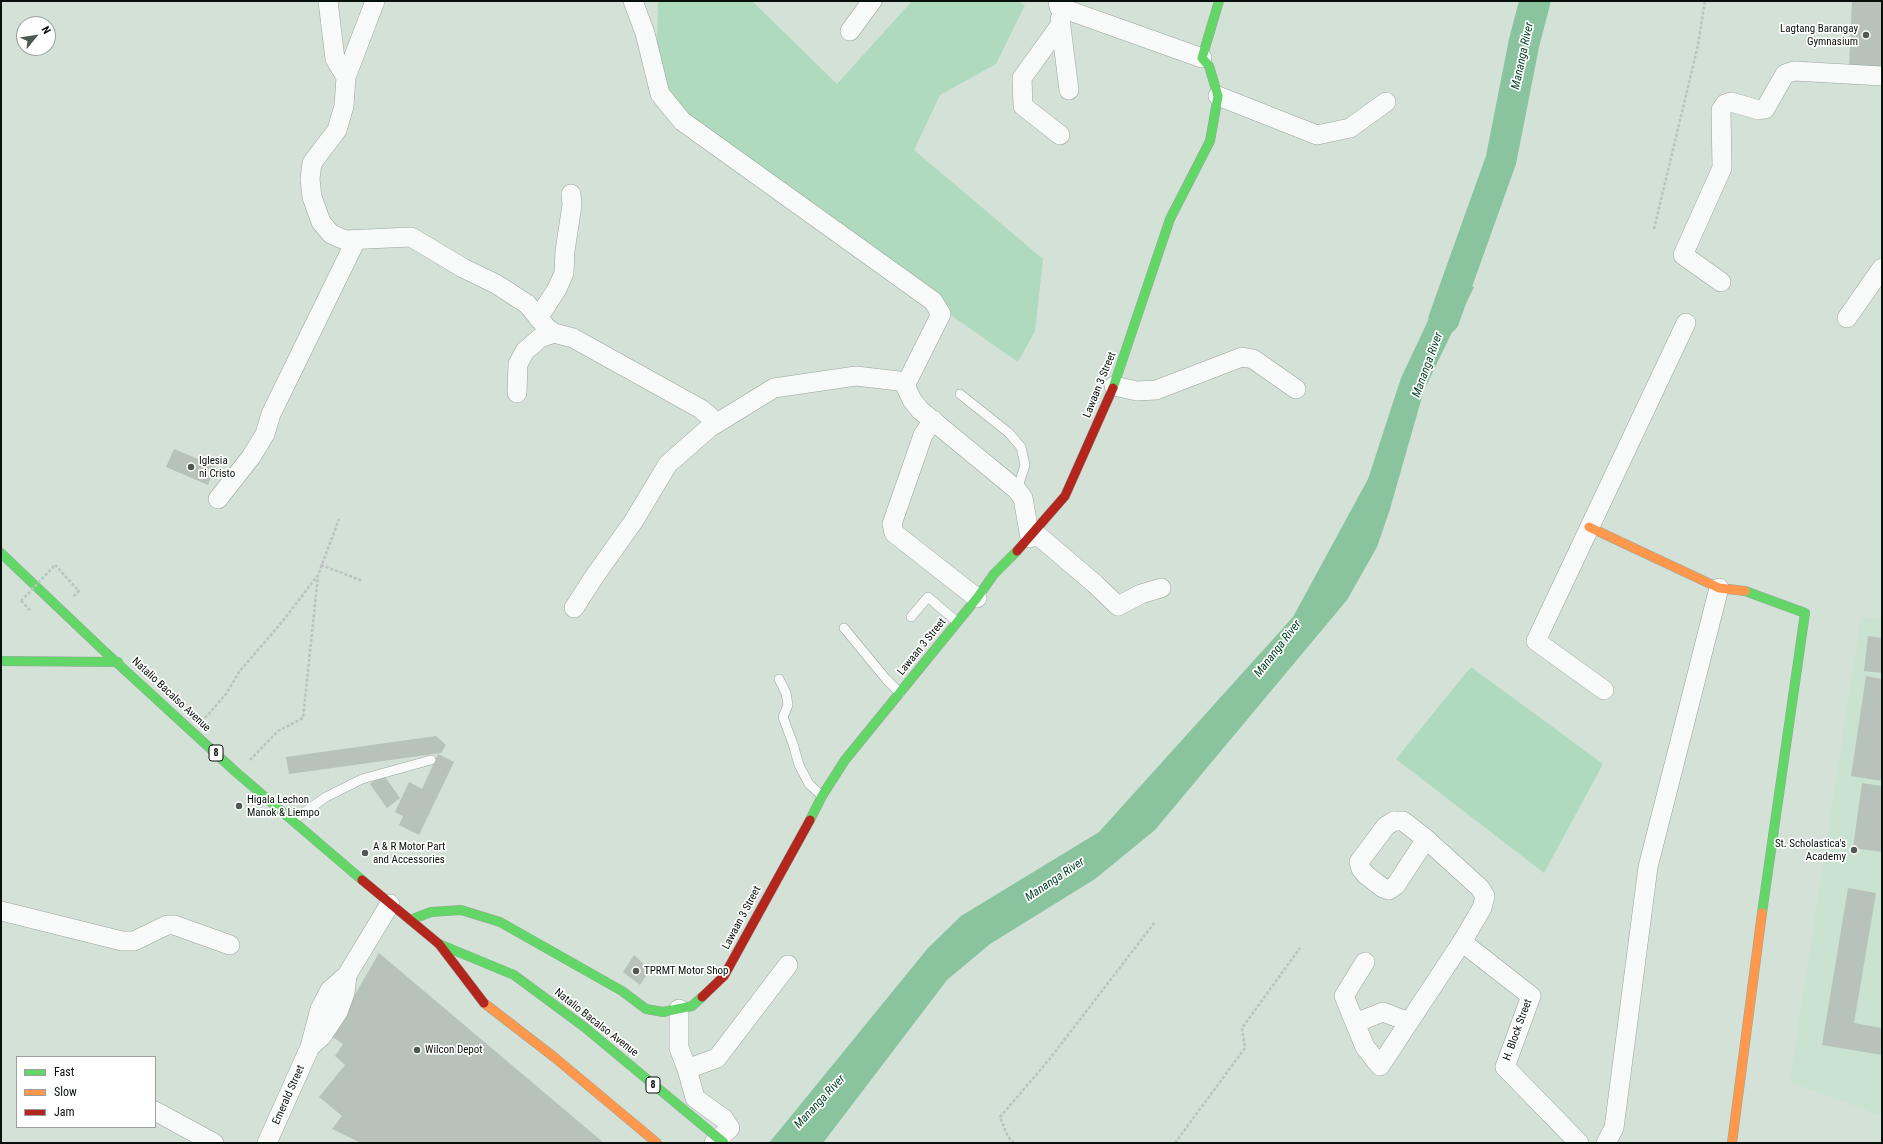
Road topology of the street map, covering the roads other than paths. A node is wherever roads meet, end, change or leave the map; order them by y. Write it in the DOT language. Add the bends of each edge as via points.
graph roads {
  1 [pos="328,1"];
  2 [pos="375,1"];
  3 [pos="633,1"];
  4 [pos="872,1"];
  5 [pos="1218,1"];
  6 [pos="1060,11"];
  7 [pos="850,32"];
  8 [pos="1202,58"];
  9 [pos="1882,76"];
  10 [pos="346,77"];
  11 [pos="1069,90"];
  12 [pos="1218,96"];
  13 [pos="1386,102"];
  14 [pos="1060,135"];
  15 [pos="571,194"];
  16 [pos="356,240"];
  17 [pos="1882,268"];
  18 [pos="1721,282"];
  19 [pos="538,318"];
  20 [pos="1847,318"];
  21 [pos="1686,323"];
  22 [pos="554,333"];
  23 [pos="907,382"];
  24 [pos="1114,386"];
  25 [pos="1296,389"];
  26 [pos="517,393"];
  27 [pos="960,394"];
  28 [pos="933,420"];
  29 [pos="717,423"];
  30 [pos="1017,490"];
  31 [pos="218,499"];
  32 [pos="1589,527"];
  33 [pos="1032,535"];
  34 [pos="1,552"];
  35 [pos="1161,588"];
  36 [pos="1719,588"];
  37 [pos="977,598"];
  38 [pos="574,608"];
  39 [pos="911,617"];
  40 [pos="958,622"];
  41 [pos="844,628"];
  42 [pos="1,661"];
  43 [pos="118,662"];
  44 [pos="779,679"];
  45 [pos="1604,690"];
  46 [pos="900,693"];
  47 [pos="431,760"];
  48 [pos="822,796"];
  49 [pos="293,820"];
  50 [pos="1426,839"];
  51 [pos="390,904"];
  52 [pos="1,911"];
  53 [pos="410,920"];
  54 [pos="1462,942"];
  55 [pos="439,944"];
  56 [pos="230,945"];
  57 [pos="1365,962"];
  58 [pos="788,965"];
  59 [pos="678,1009"];
  60 [pos="1409,1022"];
  61 [pos="1355,1023"];
  62 [pos="687,1069"];
  63 [pos="156,1112"];
  64 [pos="214,1143"];
  65 [pos="267,1143"];
  66 [pos="657,1143"];
  67 [pos="714,1143"];
  68 [pos="724,1143"];
  69 [pos="1579,1143"];
  70 [pos="1606,1143"];
  71 [pos="1732,1143"];
  1 -- 10 [label="street" via="335,59"];
  2 -- 10 [label="street"];
  3 -- 23 [label="street" via="646,33 660,94 682,121 933,301 941,314"];
  4 -- 7 [label="street"];
  5 -- 8 [label="street"];
  6 -- 8 [label="street"];
  6 -- 11 [label="street"];
  6 -- 14 [label="street" via="1022,78 1023,106"];
  8 -- 12 [label="street, Lawaan 3 Street" via="1209,66"];
  9 -- 18 [label="street" via="1794,70 1785,74 1765,109 1758,110 1731,102 1725,104 1721,110 1722,168 1683,255"];
  10 -- 16 [label="street" via="344,106 337,130 312,164 310,179 312,197 321,222 331,234 345,240"];
  12 -- 13 [label="street" via="1317,135 1350,128"];
  12 -- 24 [label="street, Lawaan 3 Street" via="1210,141 1170,219"];
  15 -- 19 [label="street" via="564,273"];
  16 -- 19 [label="street" via="411,237 528,304"];
  16 -- 31 [label="street" via="271,414 265,434 251,458"];
  17 -- 20 [label="street"];
  19 -- 22 [label="street"];
  21 -- 32 [label="street"];
  22 -- 26 [label="street" via="540,338 525,351 518,364"];
  22 -- 29 [label="street" via="572,338 701,409"];
  23 -- 28 [label="street" via="906,387 912,400"];
  23 -- 29 [label="street" via="856,376 774,388"];
  24 -- 25 [label="street" via="1137,391 1156,390 1242,357 1253,359"];
  24 -- 33 [label="street, Lawaan 3 Street" via="1065,496"];
  27 -- 30 [label="lane" via="1009,433 1021,447 1025,465"];
  28 -- 30 [label="street"];
  28 -- 37 [label="street" via="924,435 892,524 894,533"];
  29 -- 38 [label="street" via="668,464 633,522"];
  30 -- 33 [label="street" via="1024,498"];
  32 -- 36 [label="street"];
  32 -- 45 [label="street" via="1536,641"];
  33 -- 35 [label="street" via="1095,584 1118,606 1141,594"];
  33 -- 37 [label="street, Lawaan 3 Street" via="994,574"];
  34 -- 43 [label="street, Natalio Bacalso Avenue / 8"];
  36 -- 70 [label="street" via="1648,867 1614,1128"];
  36 -- 71 [label="street" via="1749,591 1805,613"];
  37 -- 40 [label="street, Lawaan 3 Street"];
  39 -- 40 [label="lane" via="928,597"];
  40 -- 46 [label="street, Lawaan 3 Street"];
  41 -- 46 [label="lane"];
  42 -- 43 [label="street"];
  43 -- 49 [label="street, Natalio Bacalso Avenue / 8" via="237,773"];
  44 -- 48 [label="lane" via="786,693 788,705 783,717 799,765 806,780"];
  46 -- 48 [label="street, Lawaan 3 Street" via="845,760"];
  47 -- 49 [label="lane" via="362,779 326,797"];
  48 -- 59 [label="street, Lawaan 3 Street" via="724,976 692,1006"];
  49 -- 51 [label="street, Natalio Bacalso Avenue / 8"];
  50 -- 54 [label="street" via="1480,888 1485,896 1482,908"];
  51 -- 53 [label="street, Natalio Bacalso Avenue / 8"];
  51 -- 65 [label="street, Emerald Street" via="347,975 345,993 338,1012 322,1036 310,1047"];
  52 -- 56 [label="street" via="128,942 160,926 174,925"];
  53 -- 55 [label="street, Natalio Bacalso Avenue / 8"];
  53 -- 59 [label="street, Lawaan 3 Street" via="431,912 461,910 500,922 622,991 646,1009 663,1012"];
  54 -- 60 [label="street"];
  54 -- 69 [label="street, H. Block Street" via="1532,996 1505,1068"];
  55 -- 66 [label="street, Natalio Bacalso Avenue / 8" via="487,1006 554,1057"];
  55 -- 68 [label="street, Natalio Bacalso Avenue / 8, bridge" via="514,975 582,1026"];
  57 -- 61 [label="street" via="1344,996"];
  58 -- 62 [label="street" via="717,1058"];
  59 -- 62 [label="street" via="679,1048"];
  60 -- 61 [label="street" via="1383,1012"];
  60 -- 61 [label="street" via="1380,1066 1366,1047"];
  62 -- 67 [label="street" via="695,1098 724,1119 730,1128"];
  63 -- 64 [label="street"];
}
